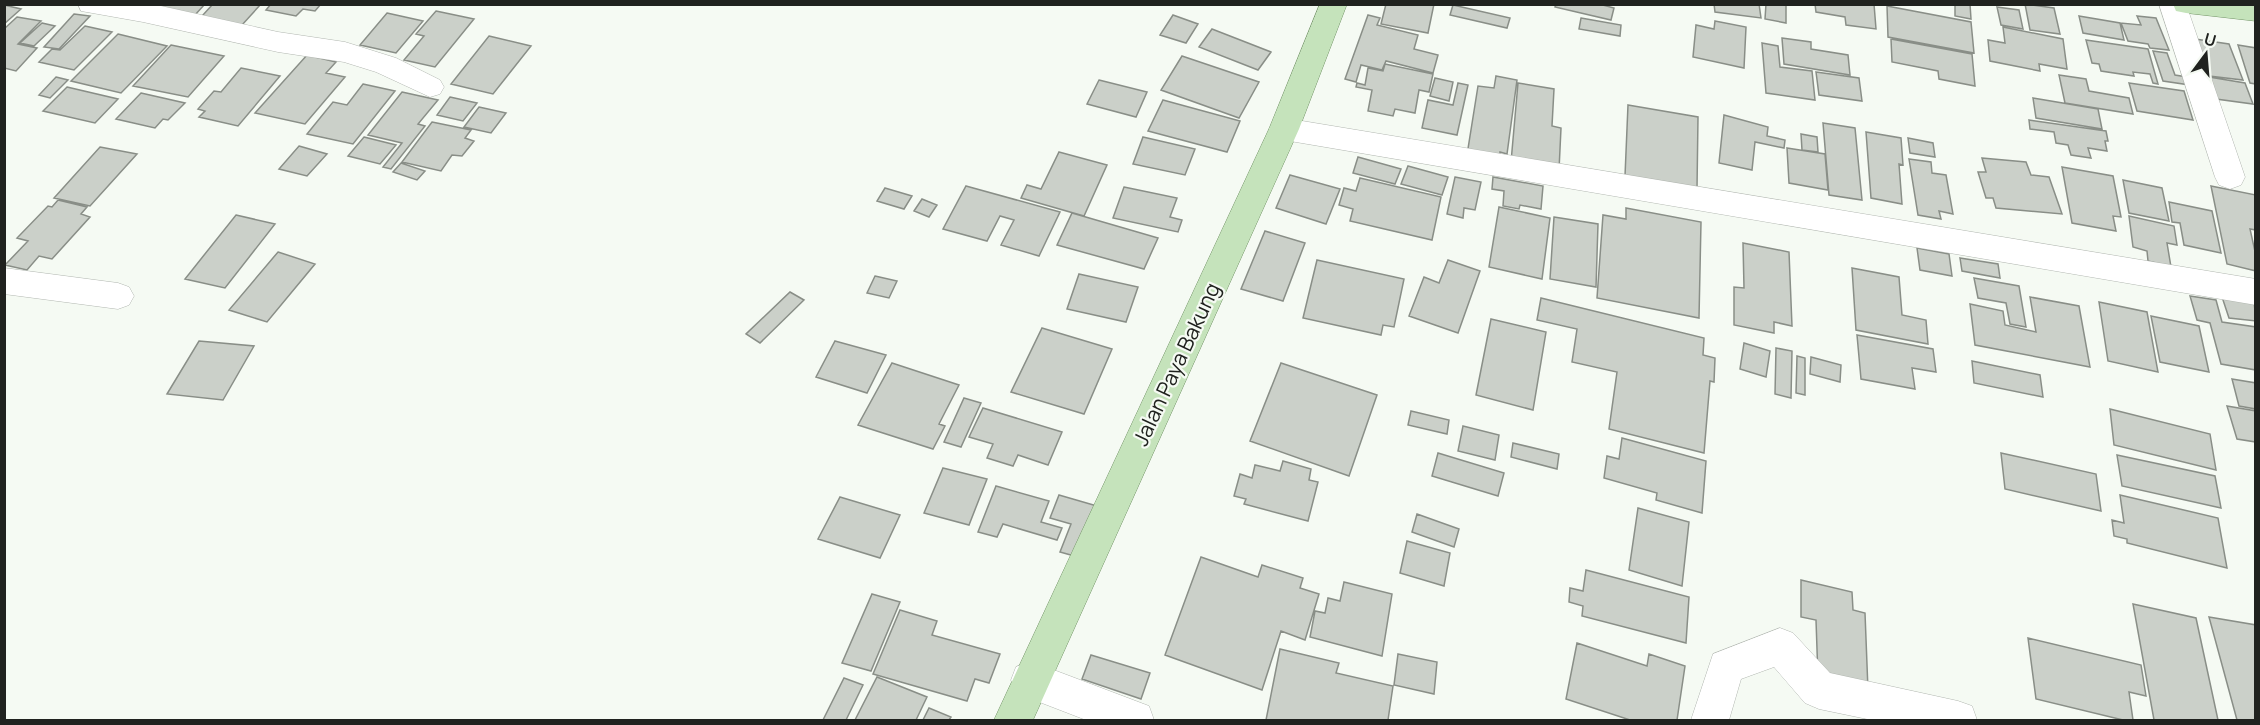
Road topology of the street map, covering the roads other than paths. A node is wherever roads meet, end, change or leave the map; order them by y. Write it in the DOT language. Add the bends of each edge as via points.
graph roads {
  1 [pos="91,4"];
  2 [pos="1334,4"];
  3 [pos="2172,4"];
  4 [pos="2186,4"];
  5 [pos="97,5"];
  6 [pos="2256,12"];
  7 [pos="430,87"];
  8 [pos="1284,129"];
  9 [pos="2230,177"];
  10 [pos="4,281"];
  11 [pos="2256,292"];
  12 [pos="118,296"];
  13 [pos="1030,680"];
  14 [pos="1013,720"];
  15 [pos="1135,720"];
  16 [pos="1710,720"];
  17 [pos="1958,720"];
  1 -- 5 [label="street"];
  2 -- 8 [label="main road, Jalan Paya Bakung"];
  3 -- 9 [label="street"];
  4 -- 6 [label="main road"];
  5 -- 7 [label="street" via="345,52 386,65"];
  8 -- 11 [label="street" via="1473,167"];
  8 -- 13 [label="main road, Jalan Paya Bakung"];
  10 -- 12 [label="street"];
  13 -- 14 [label="main road, Jalan Paya Bakung"];
  13 -- 15 [label="street"];
  16 -- 17 [label="street" via="1726,667 1780,646 1819,690"];
}
